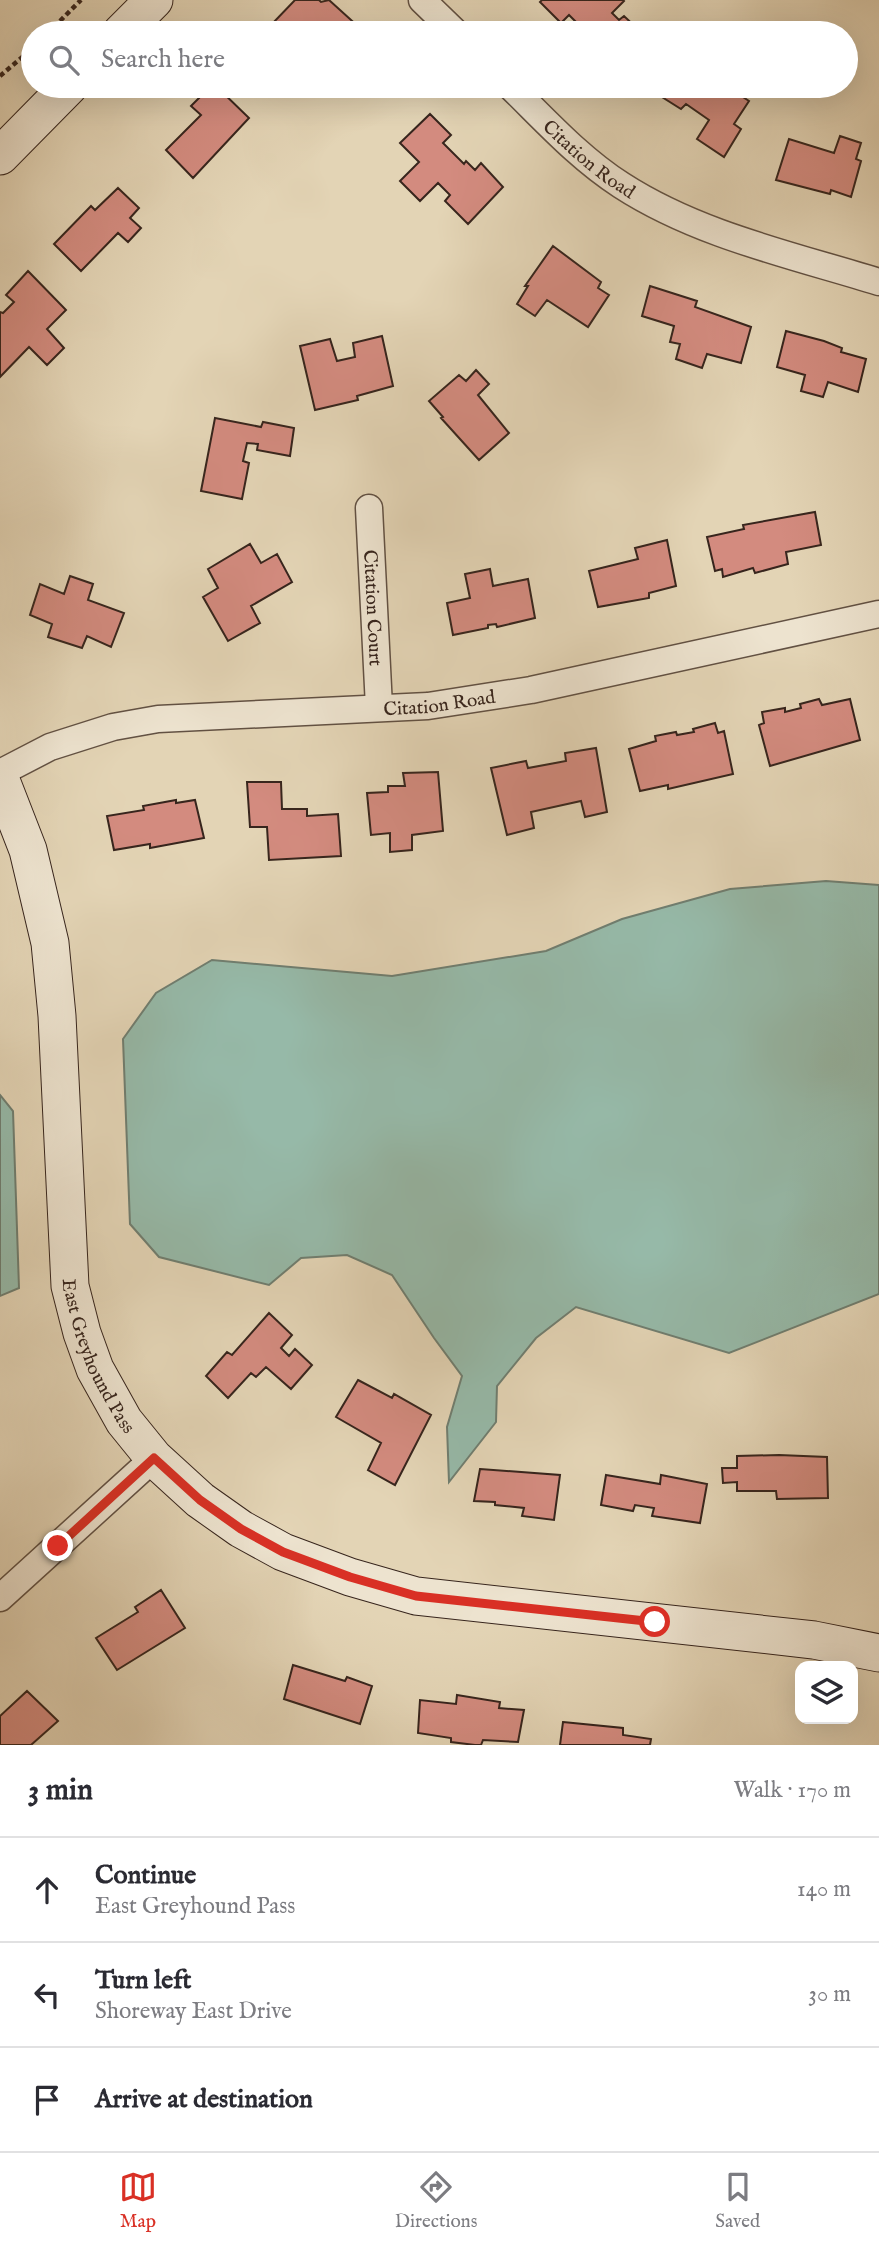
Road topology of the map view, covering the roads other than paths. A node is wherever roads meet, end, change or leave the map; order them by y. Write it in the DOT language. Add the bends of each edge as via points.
graph roads {
  1 [pos="154,0"];
  2 [pos="422,0"];
  3 [pos="133,21"];
  4 [pos="444,21"];
  5 [pos="57,98"];
  6 [pos="522,98"];
  7 [pos="0,156"];
  8 [pos="879,282"];
  9 [pos="369,508"];
  10 [pos="879,614"];
  11 [pos="379,707"];
  12 [pos="0,773"];
  13 [pos="0,778"];
  14 [pos="154,1458"];
  15 [pos="0,1598"];
  16 [pos="879,1653"];
  1 -- 3 [label="street"];
  2 -- 4 [label="street"];
  5 -- 7 [label="street"];
  6 -- 8 [label="street, Citation Road" via="581,155 632,191 698,226"];
  9 -- 11 [label="street, Citation Court"];
  10 -- 11 [label="street, Citation Road" via="531,690 428,706"];
  11 -- 12 [label="street, Citation Road" via="158,719 113,727 50,747"];
  13 -- 14 [label="street, East Greyhound Pass" via="28,850 50,943 70,1286 95,1369 124,1421"];
  14 -- 15 [label="street"];
  14 -- 16 [label="street, East Greyhound Pass" via="200,1500 283,1552 416,1596 814,1640"];
}
